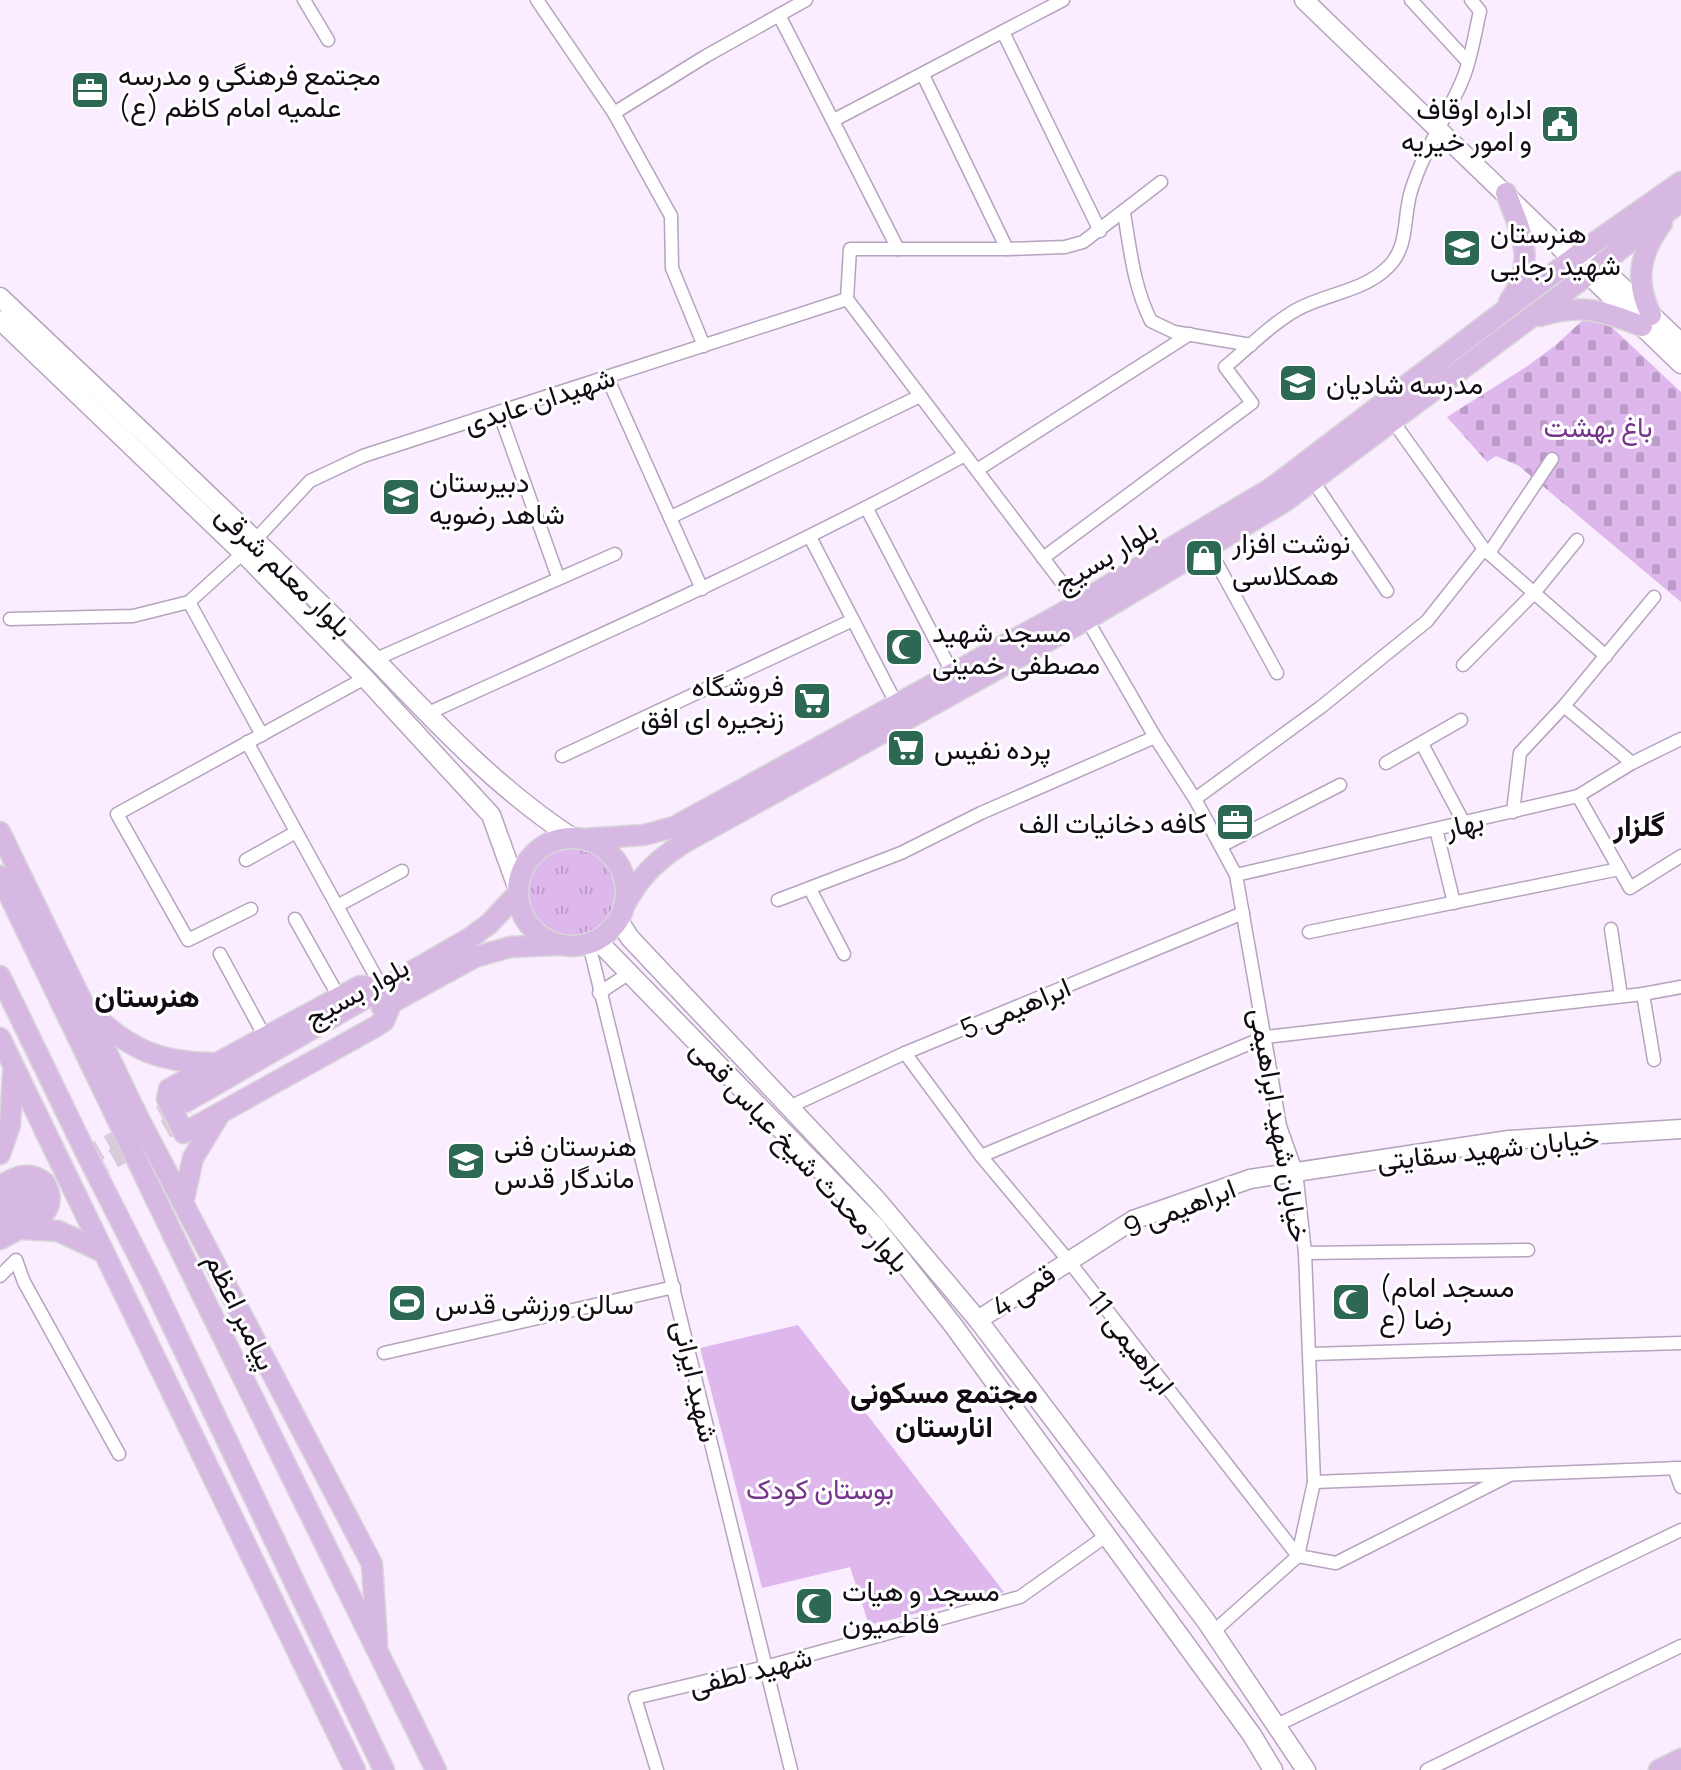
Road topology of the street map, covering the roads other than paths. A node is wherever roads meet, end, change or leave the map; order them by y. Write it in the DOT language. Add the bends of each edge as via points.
graph roads {
  1 [pos="304,0"];
  2 [pos="537,0"];
  3 [pos="806,0"];
  4 [pos="1063,0"];
  5 [pos="1304,0"];
  6 [pos="1411,0"];
  7 [pos="1471,0"];
  8 [pos="779,15"];
  9 [pos="1003,32"];
  10 [pos="328,40"];
  11 [pos="1468,62"];
  12 [pos="923,75"];
  13 [pos="614,113"];
  14 [pos="834,120"];
  15 [pos="1436,130"];
  16 [pos="1161,182"];
  17 [pos="1681,182"];
  18 [pos="1506,193"];
  19 [pos="1679,202"];
  20 [pos="1124,213"];
  21 [pos="1100,231"];
  22 [pos="898,249"];
  23 [pos="1007,249"];
  24 [pos="1572,259"];
  25 [pos="1594,270"];
  26 [pos="0,297"];
  27 [pos="847,299"];
  28 [pos="1501,313"];
  29 [pos="0,320"];
  30 [pos="1647,321"];
  31 [pos="1521,322"];
  32 [pos="1190,334"];
  33 [pos="1681,343"];
  34 [pos="1251,345"];
  35 [pos="704,346"];
  36 [pos="1681,364"];
  37 [pos="607,377"];
  38 [pos="920,396"];
  39 [pos="499,412"];
  40 [pos="1392,420"];
  41 [pos="965,455"];
  42 [pos="1552,459"];
  43 [pos="977,470"];
  44 [pos="1313,481"];
  45 [pos="867,509"];
  46 [pos="671,517"];
  47 [pos="810,537"];
  48 [pos="1577,540"];
  49 [pos="250,546"];
  50 [pos="1209,549"];
  51 [pos="1486,551"];
  52 [pos="615,554"];
  53 [pos="1043,558"];
  54 [pos="558,577"];
  55 [pos="702,589"];
  56 [pos="1387,591"];
  57 [pos="1534,593"];
  58 [pos="1654,597"];
  59 [pos="1102,600"];
  60 [pos="189,602"];
  61 [pos="1074,617"];
  62 [pos="10,619"];
  63 [pos="853,620"];
  64 [pos="1606,656"];
  65 [pos="376,659"];
  66 [pos="1463,665"];
  67 [pos="1277,673"];
  68 [pos="953,674"];
  69 [pos="365,678"];
  70 [pos="897,705"];
  71 [pos="1564,706"];
  72 [pos="426,714"];
  73 [pos="1461,720"];
  74 [pos="262,735"];
  75 [pos="1155,737"];
  76 [pos="1681,739"];
  77 [pos="247,742"];
  78 [pos="1422,744"];
  79 [pos="562,756"];
  80 [pos="1386,763"];
  81 [pos="1632,763"];
  82 [pos="1340,785"];
  83 [pos="1578,796"];
  84 [pos="1195,799"];
  85 [pos="1513,812"];
  86 [pos="1464,823"];
  87 [pos="1436,829"];
  88 [pos="0,832"];
  89 [pos="296,832"];
  90 [pos="577,838"];
  91 [pos="1221,846"];
  92 [pos="1681,856"];
  93 [pos="246,860"];
  94 [pos="1619,869"];
  95 [pos="402,871"];
  96 [pos="1236,875"];
  97 [pos="0,876"];
  98 [pos="810,889"];
  99 [pos="517,890"];
  100 [pos="778,900"];
  101 [pos="1454,903"];
  102 [pos="337,906"];
  103 [pos="251,909"];
  104 [pos="622,913"];
  105 [pos="1243,913"];
  106 [pos="295,919"];
  107 [pos="1611,929"];
  108 [pos="1309,932"];
  109 [pos="593,942"];
  110 [pos="556,945"];
  111 [pos="220,954"];
  112 [pos="844,954"];
  113 [pos="628,974"];
  114 [pos="0,976"];
  115 [pos="1681,987"];
  116 [pos="599,993"];
  117 [pos="1643,994"];
  118 [pos="387,995"];
  119 [pos="1621,996"];
  120 [pos="339,997"];
  121 [pos="85,1007"];
  122 [pos="265,1037"];
  123 [pos="1265,1037"];
  124 [pos="0,1038"];
  125 [pos="905,1053"];
  126 [pos="1654,1060"];
  127 [pos="215,1064"];
  128 [pos="13,1066"];
  129 [pos="789,1107"];
  130 [pos="188,1108"];
  131 [pos="219,1114"];
  132 [pos="1681,1129"];
  133 [pos="0,1154"];
  134 [pos="147,1154"];
  135 [pos="981,1156"];
  136 [pos="1296,1171"];
  137 [pos="0,1186"];
  138 [pos="183,1203"];
  139 [pos="0,1205"];
  140 [pos="6,1230"];
  141 [pos="1528,1250"];
  142 [pos="103,1252"];
  143 [pos="1305,1253"];
  144 [pos="1068,1260"];
  145 [pos="0,1276"];
  146 [pos="674,1287"];
  147 [pos="978,1320"];
  148 [pos="1681,1343"];
  149 [pos="384,1353"];
  150 [pos="1311,1354"];
  151 [pos="119,1454"];
  152 [pos="1677,1468"];
  153 [pos="1510,1475"];
  154 [pos="1314,1482"];
  155 [pos="1681,1487"];
  156 [pos="1681,1530"];
  157 [pos="1106,1536"];
  158 [pos="1298,1556"];
  159 [pos="284,1627"];
  160 [pos="1213,1632"];
  161 [pos="1681,1646"];
  162 [pos="377,1651"];
  163 [pos="335,1663"];
  164 [pos="765,1667"];
  165 [pos="1275,1726"];
  166 [pos="1681,1759"];
  167 [pos="1681,1768"];
  168 [pos="355,1770"];
  169 [pos="384,1770"];
  170 [pos="436,1770"];
  171 [pos="657,1770"];
  172 [pos="791,1770"];
  173 [pos="1273,1770"];
  174 [pos="1306,1770"];
  175 [pos="1427,1770"];
  176 [pos="1659,1770"];
  177 [pos="1673,1770"];
  1 -- 10 [label="street"];
  2 -- 13 [label="street"];
  3 -- 8 [label="street"];
  4 -- 9 [label="street"];
  5 -- 15 [label="main road"];
  6 -- 11 [label="street"];
  7 -- 11 [label="street" via="1480,11"];
  8 -- 13 [label="street"];
  8 -- 14 [label="street"];
  9 -- 12 [label="street"];
  9 -- 21 [label="street"];
  11 -- 15 [label="street"];
  12 -- 14 [label="street"];
  12 -- 23 [label="street"];
  13 -- 35 [label="street" via="671,216 672,268"];
  14 -- 22 [label="street"];
  15 -- 18 [label="main road"];
  15 -- 34 [label="street" via="1410,193 1401,250 1390,265 1355,288 1298,309"];
  16 -- 20 [label="street"];
  17 -- 24 [label="main road, بلوار بسیج"];
  18 -- 24 [label="main road"];
  18 -- 28 [label="main road" via="1526,260 1519,288"];
  19 -- 25 [label="main road, بلوار بسیج"];
  19 -- 30 [label="main road" via="1648,242 1642,261"];
  20 -- 21 [label="street"];
  20 -- 32 [label="street" via="1132,263 1151,321"];
  21 -- 23 [label="street" via="1065,247"];
  22 -- 23 [label="street"];
  22 -- 27 [label="street" via="850,249"];
  24 -- 25 [label="main road"];
  24 -- 28 [label="main road, بلوار بسیج"];
  25 -- 30 [label="main road"];
  25 -- 31 [label="main road, بلوار بسیج"];
  26 -- 49 [label="main road, بلوار معلم شرقی"];
  27 -- 35 [label="street, شهیدان عابدی"];
  27 -- 38 [label="street, خیابان شهید ابراهیمی"];
  28 -- 59 [label="main road, بلوار بسیج" via="1273,487"];
  29 -- 49 [label="main road, بلوار معلم شرقی"];
  30 -- 31 [label="main road" via="1569,308"];
  30 -- 33 [label="main road"];
  30 -- 36 [label="main road"];
  31 -- 40 [label="main road, بلوار بسیج"];
  32 -- 34 [label="street"];
  32 -- 43 [label="street"];
  34 -- 53 [label="street" via="1225,367 1252,403"];
  35 -- 37 [label="street, شهیدان عابدی"];
  37 -- 39 [label="street, شهیدان عابدی"];
  37 -- 46 [label="street"];
  38 -- 41 [label="street, خیابان شهید ابراهیمی"];
  38 -- 46 [label="street"];
  39 -- 49 [label="street, شهیدان عابدی" via="363,456 310,481"];
  39 -- 54 [label="street"];
  40 -- 44 [label="main road, بلوار بسیج"];
  40 -- 51 [label="street"];
  41 -- 43 [label="street, خیابان شهید ابراهیمی"];
  41 -- 45 [label="street"];
  42 -- 51 [label="street"];
  43 -- 53 [label="street, خیابان شهید ابراهیمی"];
  44 -- 50 [label="main road, بلوار بسیج"];
  44 -- 56 [label="street"];
  45 -- 47 [label="street"];
  45 -- 68 [label="street"];
  46 -- 55 [label="street"];
  47 -- 55 [label="street"];
  47 -- 63 [label="street"];
  48 -- 57 [label="street"];
  49 -- 60 [label="street, شهیدان عابدی"];
  49 -- 65 [label="main road, بلوار معلم شرقی"];
  49 -- 69 [label="main road, بلوار معلم شرقی"];
  50 -- 59 [label="main road, بلوار بسیج"];
  50 -- 67 [label="street"];
  51 -- 57 [label="street"];
  51 -- 84 [label="street" via="1427,621"];
  52 -- 54 [label="street"];
  53 -- 61 [label="street, خیابان شهید ابراهیمی"];
  54 -- 65 [label="street"];
  55 -- 72 [label="street"];
  57 -- 64 [label="street"];
  57 -- 66 [label="street"];
  58 -- 64 [label="street"];
  59 -- 61 [label="main road, بلوار بسیج"];
  60 -- 62 [label="street" via="133,616"];
  60 -- 74 [label="street"];
  61 -- 68 [label="main road, بلوار بسیج"];
  61 -- 75 [label="street, خیابان شهید ابراهیمی"];
  61 -- 104 [label="main road, بلوار بسیج" via="680,845 641,877"];
  63 -- 70 [label="street"];
  63 -- 79 [label="street"];
  64 -- 71 [label="street"];
  65 -- 72 [label="main road, بلوار معلم شرقی"];
  68 -- 70 [label="main road, بلوار بسیج"];
  69 -- 74 [label="street"];
  69 -- 99 [label="main road, بلوار معلم شرقی" via="491,815"];
  70 -- 90 [label="main road, بلوار بسیج" via="674,827 644,835"];
  71 -- 81 [label="street"];
  71 -- 85 [label="street" via="1520,753"];
  72 -- 90 [label="main road, بلوار معلم شرقی" via="501,786"];
  73 -- 78 [label="street"];
  74 -- 77 [label="street"];
  75 -- 84 [label="street, خیابان شهید ابراهیمی"];
  75 -- 98 [label="street"];
  76 -- 81 [label="street, بهار"];
  77 -- 89 [label="street"];
  77 -- 103 [label="street" via="117,814 188,940"];
  78 -- 80 [label="street"];
  78 -- 86 [label="street"];
  81 -- 83 [label="street, بهار"];
  82 -- 91 [label="street"];
  83 -- 85 [label="street, بهار"];
  83 -- 94 [label="street"];
  84 -- 91 [label="street, خیابان شهید ابراهیمی"];
  85 -- 86 [label="street, بهار"];
  86 -- 87 [label="street, بهار"];
  87 -- 96 [label="street, بهار"];
  87 -- 101 [label="street"];
  88 -- 121 [label="main road"];
  89 -- 93 [label="street"];
  89 -- 102 [label="street"];
  90 -- 99 [label="main road" via="547,844 532,855"];
  90 -- 104 [label="main road" via="612,855 624,878"];
  91 -- 96 [label="street, خیابان شهید ابراهیمی"];
  92 -- 94 [label="street" via="1630,888"];
  94 -- 101 [label="street"];
  95 -- 102 [label="street"];
  96 -- 105 [label="street, خیابان شهید ابراهیمی"];
  97 -- 134 [label="main road, پیامبر اعظم"];
  98 -- 100 [label="street"];
  98 -- 112 [label="street"];
  99 -- 110 [label="main road" via="526,923"];
  99 -- 118 [label="main road, بلوار بسیج" via="489,924"];
  101 -- 108 [label="street"];
  102 -- 118 [label="street"];
  104 -- 109 [label="main road" via="607,934"];
  104 -- 129 [label="main road" via="630,938"];
  105 -- 123 [label="street, خیابان شهید ابراهیمی"];
  105 -- 125 [label="street, ابراهیمی 5"];
  106 -- 120 [label="street"];
  107 -- 119 [label="street"];
  109 -- 110 [label="main road"];
  109 -- 113 [label="main road, بلوار محدث شیخ عباس قمی"];
  109 -- 116 [label="street, شهید ایرانی"];
  110 -- 118 [label="main road, بلوار بسیج" via="510,947 475,957"];
  111 -- 122 [label="street"];
  113 -- 116 [label="street"];
  113 -- 157 [label="main road, بلوار محدث شیخ عباس قمی" via="875,1226"];
  114 -- 163 [label="main road"];
  115 -- 117 [label="street"];
  116 -- 146 [label="street, شهید ایرانی"];
  117 -- 119 [label="street"];
  117 -- 126 [label="street"];
  118 -- 120 [label="main road" via="360,986"];
  118 -- 130 [label="main road, بلوار بسیج"];
  118 -- 131 [label="main road" via="384,1021"];
  119 -- 123 [label="street"];
  120 -- 122 [label="main road"];
  121 -- 127 [label="main road" via="116,1036 154,1055"];
  121 -- 134 [label="main road"];
  122 -- 127 [label="main road"];
  123 -- 135 [label="street"];
  123 -- 136 [label="street, خیابان شهید ابراهیمی" via="1280,1126"];
  124 -- 128 [label="main road"];
  125 -- 129 [label="street, ابراهیمی 5"];
  125 -- 135 [label="street, ابراهیمی 11"];
  127 -- 131 [label="main road" via="169,1089 167,1099 184,1133"];
  128 -- 133 [label="main road" via="10,1125"];
  128 -- 142 [label="main road"];
  129 -- 147 [label="main road" via="877,1200"];
  131 -- 138 [label="main road" via="193,1158"];
  132 -- 136 [label="main road, خیابان شهید سقایتی" via="1509,1140"];
  134 -- 138 [label="main road"];
  134 -- 162 [label="main road, پیامبر اعظم"];
  135 -- 144 [label="street, ابراهیمی 11"];
  136 -- 143 [label="street, خیابان شهید ابراهیمی"];
  136 -- 144 [label="main road, ابراهیمی 9" via="1250,1179 1133,1220"];
  137 -- 140 [label="main road" via="29,1174 49,1189 46,1211"];
  138 -- 162 [label="main road" via="372,1564"];
  139 -- 140 [label="main road" via="33,1196"];
  140 -- 142 [label="main road" via="58,1231"];
  141 -- 143 [label="street"];
  142 -- 159 [label="main road"];
  143 -- 150 [label="street, خیابان شهید ابراهیمی"];
  144 -- 147 [label="main road, قمی 4"];
  144 -- 158 [label="street, ابراهیمی 11"];
  145 -- 151 [label="street" via="16,1260"];
  146 -- 149 [label="street"];
  146 -- 164 [label="street, شهید ایرانی"];
  147 -- 160 [label="main road"];
  148 -- 150 [label="street"];
  150 -- 154 [label="street, خیابان شهید ابراهیمی"];
  152 -- 153 [label="street"];
  152 -- 155 [label="street"];
  153 -- 154 [label="street"];
  153 -- 158 [label="street" via="1336,1563"];
  154 -- 158 [label="street, خیابان شهید ابراهیمی"];
  156 -- 165 [label="street"];
  157 -- 164 [label="street, شهید لطفی" via="1020,1597"];
  157 -- 173 [label="main road, بلوار محدث شیخ عباس قمی"];
  158 -- 160 [label="street"];
  159 -- 163 [label="main road"];
  159 -- 168 [label="main road"];
  160 -- 165 [label="main road"];
  161 -- 175 [label="street"];
  162 -- 170 [label="main road, پیامبر اعظم"];
  163 -- 169 [label="main road"];
  164 -- 171 [label="street, شهید لطفی" via="635,1698"];
  164 -- 172 [label="street, شهید ایرانی"];
  165 -- 174 [label="main road"];
  166 -- 176 [label="main road"];
  167 -- 177 [label="main road"];
}
